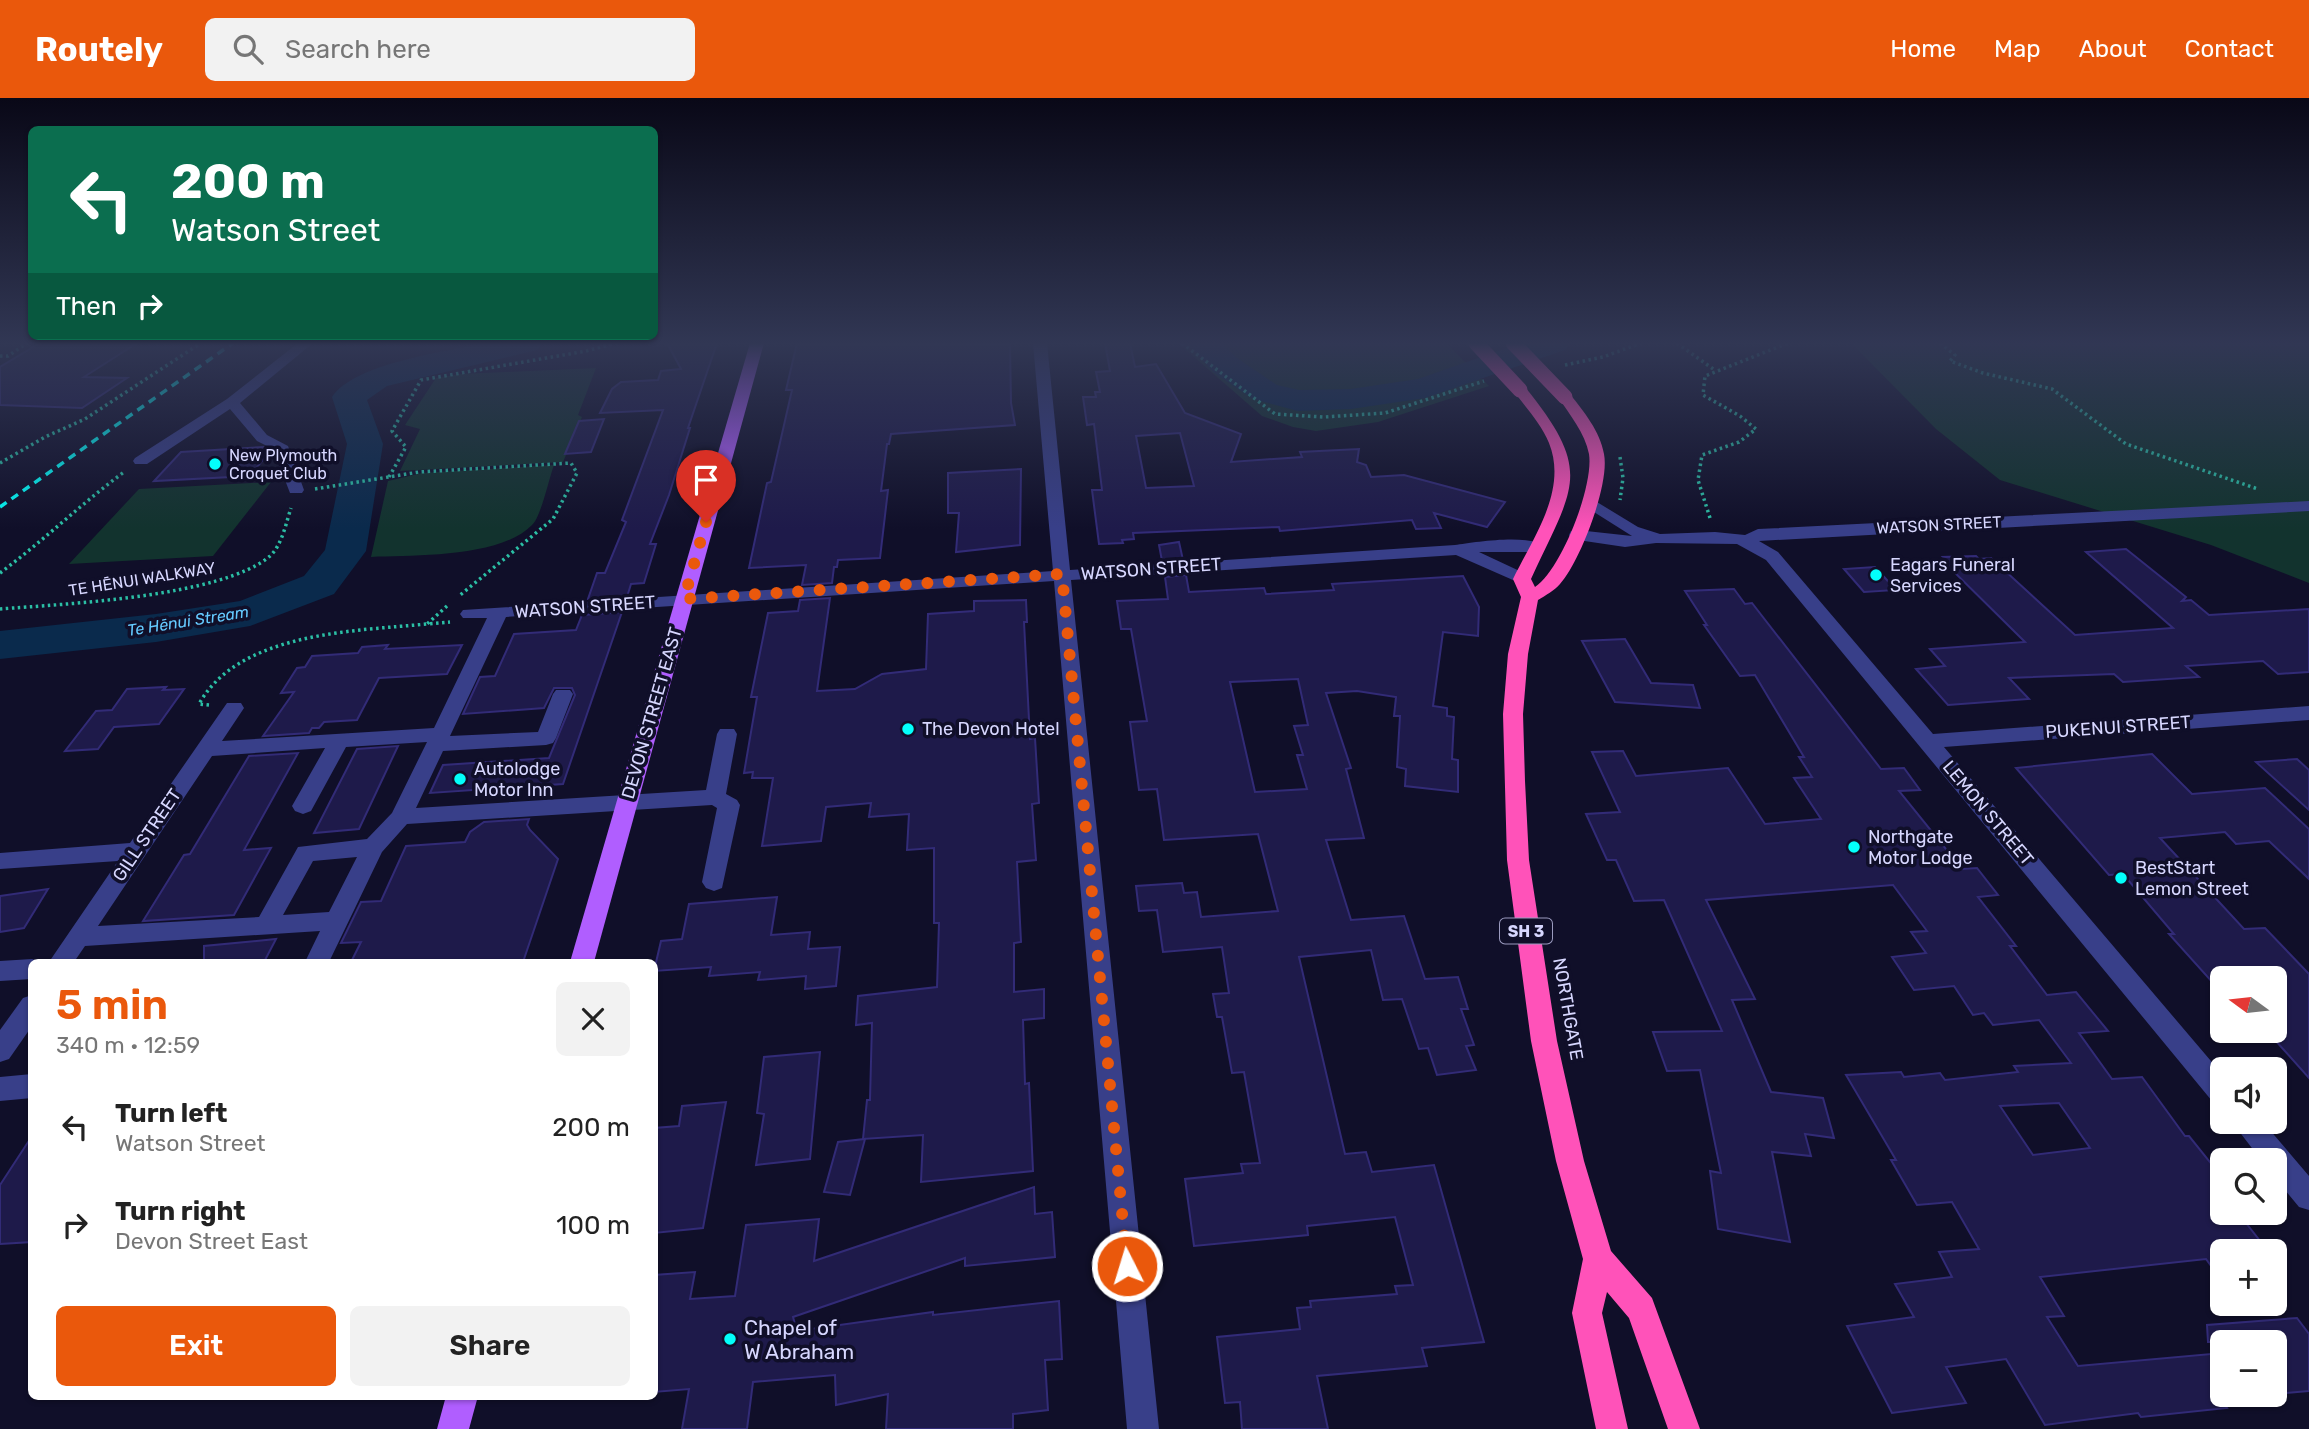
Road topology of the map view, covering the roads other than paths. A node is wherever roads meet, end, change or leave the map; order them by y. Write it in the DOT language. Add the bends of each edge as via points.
graph roads {
  1 [pos="227,405"];
  2 [pos="235,405"];
  3 [pos="739,405"];
  4 [pos="1046,405"];
  5 [pos="1534,405"];
  6 [pos="1571,405"];
  7 [pos="141,461"];
  8 [pos="301,492"];
  9 [pos="1592,504"];
  10 [pos="2303,507"];
  11 [pos="1577,535"];
  12 [pos="1659,538"];
  13 [pos="1748,541"];
  14 [pos="1536,547"];
  15 [pos="1455,550"];
  16 [pos="1062,574"];
  17 [pos="1526,588"];
  18 [pos="684,599"];
  19 [pos="499,613"];
  20 [pos="469,614"];
  21 [pos="563,694"];
  22 [pos="233,708"];
  23 [pos="2309,713"];
  24 [pos="727,734"];
  25 [pos="438,739"];
  26 [pos="341,740"];
  27 [pos="1927,741"];
  28 [pos="206,749"];
  29 [pos="715,797"];
  30 [pos="628,802"];
  31 [pos="303,806"];
  32 [pos="401,817"];
  33 [pos="373,847"];
  34 [pos="136,851"];
  35 [pos="0,861"];
  36 [pos="714,882"];
  37 [pos="337,921"];
  38 [pos="266,925"];
  39 [pos="78,937"];
  40 [pos="63,959"];
  41 [pos="318,959"];
  42 [pos="583,959"];
  43 [pos="28,969"];
  44 [pos="0,971"];
  45 [pos="28,1011"];
  46 [pos="0,1052"];
  47 [pos="2210,1079"];
  48 [pos="28,1086"];
  49 [pos="0,1089"];
  50 [pos="2256,1134"];
  51 [pos="2309,1197"];
  52 [pos="1598,1259"];
  53 [pos="461,1400"];
  54 [pos="453,1429"];
  55 [pos="1143,1429"];
  56 [pos="1612,1429"];
  57 [pos="1684,1429"];
  1 -- 7 [label="street"];
  2 -- 8 [label="street" via="262,438 280,446"];
  3 -- 18 [label="main road, DEVON STREET EAST"];
  4 -- 16 [label="street"];
  5 -- 14 [label="highway, NORTHGATE / SH 3, bridge" via="1559,442 1564,460 1561,495"];
  6 -- 9 [label="highway, bridge" via="1587,429 1598,458"];
  9 -- 11 [label="highway"];
  9 -- 12 [label="street, WATSON STREET" via="1630,529"];
  10 -- 13 [label="street, WATSON STREET" via="1758,534"];
  11 -- 12 [label="street" via="1631,542"];
  11 -- 17 [label="highway" via="1553,586"];
  12 -- 13 [label="street, WATSON STREET" via="1716,536"];
  13 -- 27 [label="street, LEMON STREET" via="1772,556"];
  14 -- 15 [label="street, WATSON STREET" via="1492,545"];
  14 -- 17 [label="highway, NORTHGATE / SH 3"];
  15 -- 16 [label="street, WATSON STREET"];
  15 -- 17 [label="street, WATSON STREET" via="1495,564"];
  16 -- 18 [label="street, WATSON STREET"];
  16 -- 55 [label="street"];
  17 -- 52 [label="highway, NORTHGATE / SH 3" via="1513,714 1518,860 1544,1041 1570,1161"];
  18 -- 19 [label="street, WATSON STREET"];
  18 -- 30 [label="main road, DEVON STREET EAST"];
  19 -- 20 [label="street, WATSON STREET"];
  19 -- 25 [label="street"];
  21 -- 25 [label="street" via="546,738"];
  22 -- 28 [label="street, GILL STREET"];
  23 -- 27 [label="street, PUKENUI STREET"];
  24 -- 29 [label="street"];
  25 -- 26 [label="street"];
  25 -- 32 [label="street"];
  26 -- 28 [label="street"];
  26 -- 31 [label="street"];
  27 -- 47 [label="street, LEMON STREET"];
  28 -- 34 [label="street, GILL STREET"];
  29 -- 30 [label="street"];
  29 -- 36 [label="street" via="729,805"];
  30 -- 32 [label="street"];
  30 -- 42 [label="main road, DEVON STREET EAST"];
  32 -- 33 [label="street"];
  33 -- 37 [label="street"];
  33 -- 38 [label="street" via="306,853"];
  34 -- 35 [label="street"];
  34 -- 39 [label="street, GILL STREET"];
  37 -- 38 [label="street"];
  37 -- 41 [label="street"];
  38 -- 39 [label="street"];
  39 -- 40 [label="street, GILL STREET"];
  43 -- 44 [label="street"];
  45 -- 46 [label="street"];
  48 -- 49 [label="street"];
  50 -- 51 [label="street"];
  52 -- 56 [label="highway, NORTHGATE / SH 3" via="1587,1313"];
  52 -- 57 [label="highway, NORTHGATE / SH 3" via="1641,1309"];
  53 -- 54 [label="main road"];
}
